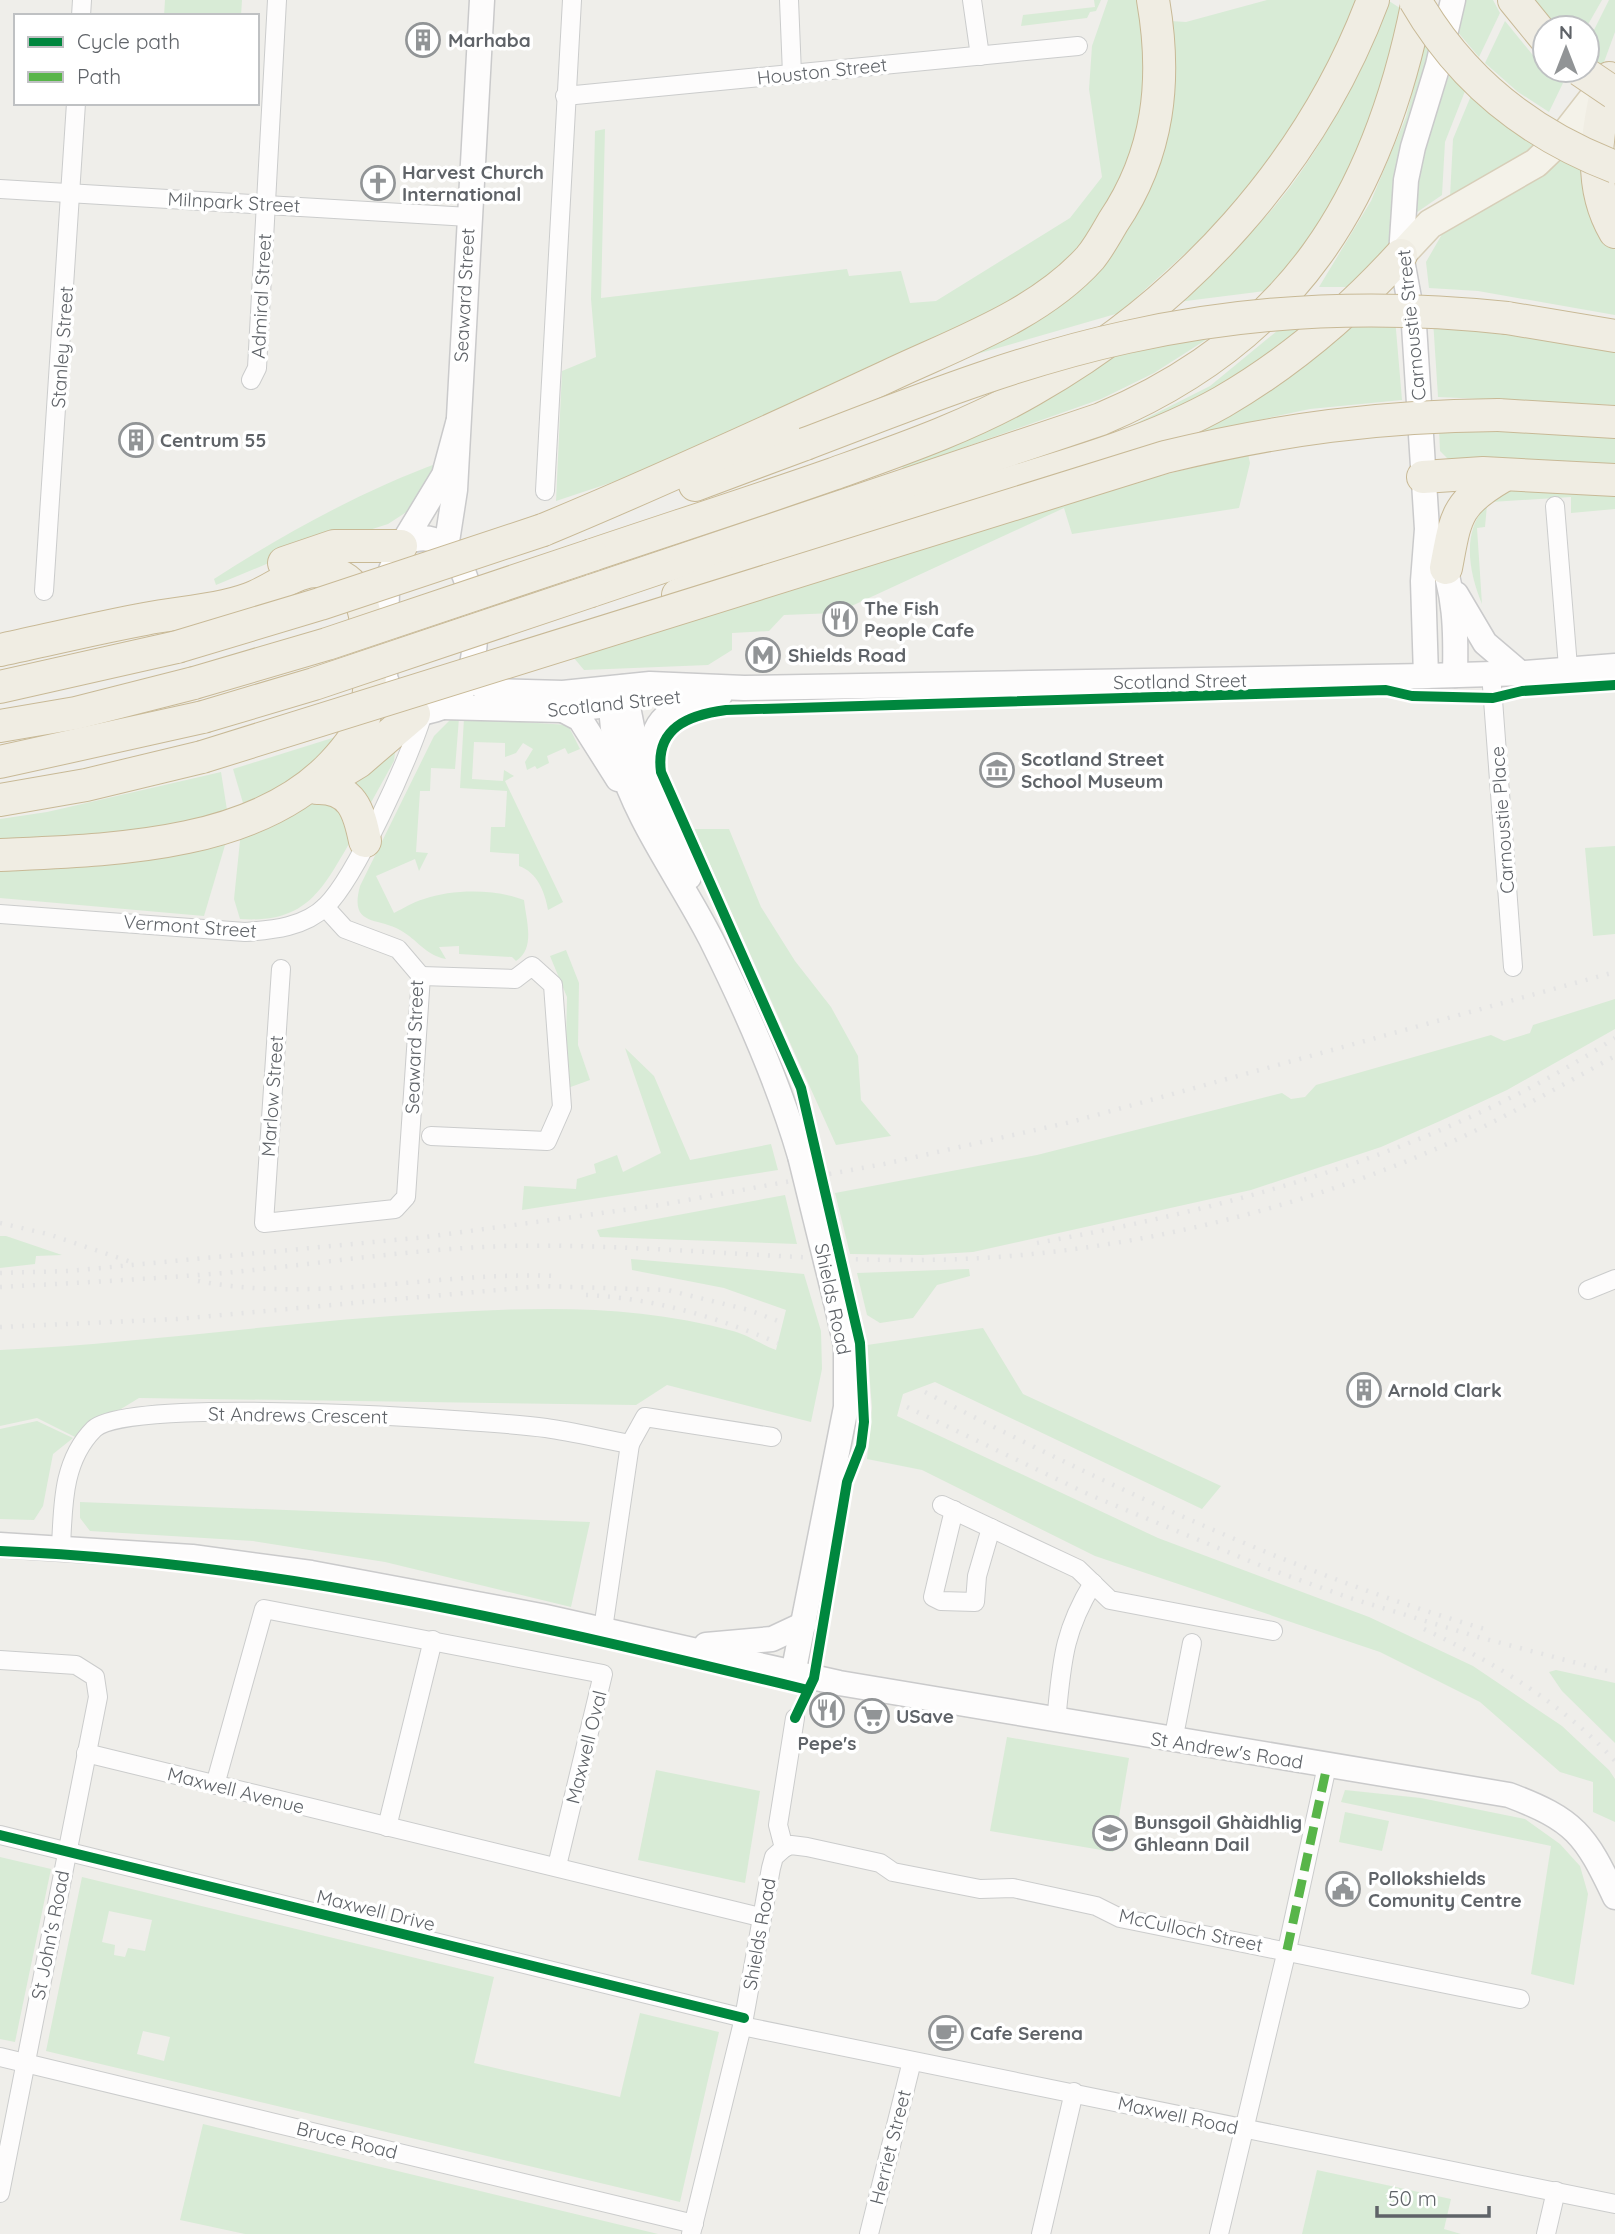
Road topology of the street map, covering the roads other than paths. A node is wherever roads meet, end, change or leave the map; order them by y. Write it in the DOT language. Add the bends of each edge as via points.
graph roads {
  1 [pos="277,0"];
  2 [pos="482,0"];
  3 [pos="572,0"];
  4 [pos="789,0"];
  5 [pos="972,0"];
  6 [pos="1153,0"];
  7 [pos="1373,0"];
  8 [pos="1416,0"];
  9 [pos="1452,0"];
  10 [pos="1514,0"];
  11 [pos="1531,21"];
  12 [pos="1078,46"];
  13 [pos="980,55"];
  14 [pos="792,74"];
  15 [pos="1608,83"];
  16 [pos="565,96"];
  17 [pos="76,105"];
  18 [pos="1515,114"];
  19 [pos="1615,149"];
  20 [pos="1615,167"];
  21 [pos="0,189"];
  22 [pos="72,194"];
  23 [pos="266,204"];
  24 [pos="469,217"];
  25 [pos="1615,232"];
  26 [pos="1401,255"];
  27 [pos="1615,336"];
  28 [pos="251,380"];
  29 [pos="1615,422"];
  30 [pos="458,423"];
  31 [pos="1503,476"];
  32 [pos="1423,477"];
  33 [pos="1615,480"];
  34 [pos="677,483"];
  35 [pos="545,491"];
  36 [pos="1555,506"];
  37 [pos="1427,529"];
  38 [pos="403,545"];
  39 [pos="446,548"];
  40 [pos="1447,575"];
  41 [pos="44,591"];
  42 [pos="143,619"];
  43 [pos="0,650"];
  44 [pos="503,661"];
  45 [pos="1615,666"];
  46 [pos="1568,667"];
  47 [pos="1491,673"];
  48 [pos="1520,673"];
  49 [pos="471,674"];
  50 [pos="1455,675"];
  51 [pos="1426,676"];
  52 [pos="0,687"];
  53 [pos="744,688"];
  54 [pos="618,696"];
  55 [pos="563,710"];
  56 [pos="426,712"];
  57 [pos="0,726"];
  58 [pos="0,762"];
  59 [pos="650,784"];
  60 [pos="293,798"];
  61 [pos="0,800"];
  62 [pos="639,807"];
  63 [pos="365,841"];
  64 [pos="0,855"];
  65 [pos="325,907"];
  66 [pos="0,915"];
  67 [pos="710,938"];
  68 [pos="1513,967"];
  69 [pos="281,969"];
  70 [pos="421,976"];
  71 [pos="431,1136"];
  72 [pos="406,1197"];
  73 [pos="1615,1279"];
  74 [pos="1588,1290"];
  75 [pos="772,1437"];
  76 [pos="630,1444"];
  77 [pos="991,1528"];
  78 [pos="0,1545"];
  79 [pos="61,1548"];
  80 [pos="1093,1583"];
  81 [pos="804,1624"];
  82 [pos="603,1629"];
  83 [pos="1273,1631"];
  84 [pos="433,1640"];
  85 [pos="664,1643"];
  86 [pos="1192,1643"];
  87 [pos="0,1660"];
  88 [pos="793,1674"];
  89 [pos="795,1718"];
  90 [pos="1056,1721"];
  91 [pos="1173,1741"];
  92 [pos="86,1753"];
  93 [pos="1327,1766"];
  94 [pos="215,1785"];
  95 [pos="387,1827"];
  96 [pos="0,1835"];
  97 [pos="783,1848"];
  98 [pos="66,1851"];
  99 [pos="557,1866"];
  100 [pos="1615,1897"];
  101 [pos="761,1917"];
  102 [pos="1287,1950"];
  103 [pos="1520,1999"];
  104 [pos="743,2022"];
  105 [pos="0,2057"];
  106 [pos="912,2061"];
  107 [pos="25,2063"];
  108 [pos="1074,2092"];
  109 [pos="1244,2129"];
  110 [pos="3,2164"];
  111 [pos="1556,2191"];
  112 [pos="0,2193"];
  113 [pos="1615,2204"];
  114 [pos="693,2229"];
  115 [pos="869,2234"];
  116 [pos="1041,2234"];
  117 [pos="1219,2234"];
  118 [pos="1546,2234"];
  1 -- 23 [label="street, Admiral Street"];
  2 -- 24 [label="street, Seaward Street"];
  3 -- 16 [label="street"];
  4 -- 14 [label="street"];
  5 -- 13 [label="street"];
  6 -- 34 [label="highway" via="1161,44 1159,108 1153,136 1132,191 1091,257 1059,288 998,324"];
  7 -- 57 [label="highway, bridge" via="1345,66 1267,190 1177,286 1103,346 1031,390 941,433 849,468 327,644 76,713"];
  8 -- 18 [label="highway, bridge" via="1451,55"];
  8 -- 58 [label="highway, bridge" via="1390,113 1365,174 1328,240 1287,290 1237,339 1170,385 1101,419 314,684 203,717"];
  9 -- 26 [label="street, Carnoustie Street" via="1406,180"];
  10 -- 11 [label="highway"];
  12 -- 13 [label="street, Houston Street"];
  13 -- 14 [label="street, Houston Street"];
  14 -- 16 [label="street, Houston Street"];
  15 -- 25 [label="highway" via="1596,165 1600,193"];
  15 -- 26 [label="main road" via="1536,163 1430,224"];
  16 -- 35 [label="street"];
  17 -- 22 [label="street, Stanley Street"];
  18 -- 19 [label="highway, bridge"];
  18 -- 20 [label="highway, bridge" via="1573,149"];
  21 -- 22 [label="street, Milnpark Street"];
  22 -- 23 [label="street, Milnpark Street"];
  22 -- 41 [label="street, Stanley Street"];
  23 -- 24 [label="street, Milnpark Street"];
  23 -- 28 [label="street, Admiral Street" via="257,368"];
  24 -- 30 [label="street, Seaward Street"];
  26 -- 32 [label="street, Carnoustie Street" via="1414,325"];
  26 -- 44 [label="highway, bridge" via="1297,354 1220,403 1116,448 734,574"];
  27 -- 34 [label="highway, bridge" via="1439,310 1273,314 1168,328 1013,368 713,480"];
  29 -- 44 [label="highway, bridge" via="1498,415 1389,418 1317,425 1165,457"];
  30 -- 38 [label="street, Seaward Street" via="444,475"];
  30 -- 39 [label="street, Seaward Street" via="455,491"];
  31 -- 32 [label="highway"];
  31 -- 33 [label="highway"];
  31 -- 40 [label="highway" via="1479,490 1458,513"];
  32 -- 37 [label="street, Carnoustie Street"];
  34 -- 52 [label="highway, bridge" via="320,604 177,647"];
  36 -- 46 [label="street"];
  37 -- 40 [label="street, Carnoustie Street"];
  37 -- 51 [label="street, Carnoustie Street" via="1423,582"];
  38 -- 39 [label="street" via="429,539"];
  38 -- 42 [label="highway" via="334,546"];
  38 -- 56 [label="street, Seaward Street" via="391,570 385,605 385,678 394,698"];
  39 -- 49 [label="street" via="467,579 473,610"];
  40 -- 48 [label="street, Carnoustie Street" via="1485,643"];
  40 -- 50 [label="street, Carnoustie Street" via="1456,641"];
  42 -- 43 [label="highway"];
  42 -- 60 [label="highway" via="240,602 291,577 317,571 351,582 363,602 369,643 369,696 364,718 335,762"];
  44 -- 61 [label="highway, bridge" via="202,757"];
  45 -- 46 [label="street, Scotland Street"];
  46 -- 48 [label="street, Scotland Street"];
  47 -- 48 [label="street, Scotland Street"];
  47 -- 50 [label="street, Scotland Street"];
  47 -- 68 [label="street, Carnoustie Place"];
  49 -- 54 [label="street, Scotland Street" via="493,691"];
  49 -- 56 [label="street" via="460,694"];
  50 -- 51 [label="street, Scotland Street"];
  51 -- 53 [label="street, Scotland Street"];
  53 -- 54 [label="street, Scotland Street"];
  53 -- 59 [label="street" via="668,712 650,744"];
  54 -- 55 [label="street, Scotland Street"];
  54 -- 59 [label="street, Shields Road"];
  54 -- 62 [label="street, Shields Road" via="617,753"];
  55 -- 56 [label="street, Scotland Street"];
  55 -- 62 [label="street" via="580,719"];
  56 -- 60 [label="highway" via="358,762"];
  56 -- 63 [label="street, Vermont Street"];
  59 -- 67 [label="street, Shields Road"];
  60 -- 63 [label="highway" via="339,790 349,797 361,818"];
  60 -- 64 [label="highway" via="193,835 114,848"];
  62 -- 67 [label="street, Shields Road"];
  63 -- 65 [label="street, Vermont Street"];
  65 -- 66 [label="street, Vermont Street" via="291,926 245,932"];
  65 -- 70 [label="street, Seaward Street" via="345,929 398,949"];
  67 -- 81 [label="street, Shields Road, bridge" via="785,1105 846,1346 846,1406"];
  69 -- 72 [label="street, Marlow Street" via="264,1223 395,1209"];
  70 -- 71 [label="street" via="515,979 532,966 553,985 562,1107 547,1141"];
  70 -- 72 [label="street, Seaward Street"];
  73 -- 74 [label="street"];
  75 -- 76 [label="street" via="645,1416"];
  76 -- 79 [label="street, St Andrews Crescent" via="547,1428 435,1419 326,1413 137,1415 96,1427 71,1460"];
  76 -- 82 [label="street"];
  77 -- 77 [label="street" via="977,1576 975,1602 933,1598 948,1507"];
  77 -- 80 [label="street" via="1078,1569"];
  78 -- 79 [label="street"];
  79 -- 82 [label="street" via="192,1556 310,1573"];
  80 -- 83 [label="street" via="1110,1600"];
  80 -- 90 [label="street" via="1074,1615 1063,1656"];
  81 -- 85 [label="street" via="758,1642"];
  81 -- 88 [label="street, Shields Road"];
  82 -- 85 [label="street"];
  84 -- 94 [label="street" via="264,1609"];
  84 -- 95 [label="street"];
  84 -- 99 [label="street, Maxwell Oval" via="603,1674"];
  85 -- 88 [label="street, St Andrew's Road"];
  86 -- 91 [label="street"];
  87 -- 92 [label="street, St John's Road" via="76,1665 95,1677 98,1698"];
  88 -- 90 [label="street, St Andrew's Road"];
  89 -- 97 [label="street" via="778,1825"];
  90 -- 91 [label="street, St Andrew's Road"];
  91 -- 93 [label="street, St Andrew's Road"];
  92 -- 94 [label="street, Maxwell Avenue"];
  92 -- 98 [label="street, St John's Road"];
  93 -- 100 [label="street, St Andrew's Road" via="1509,1795 1552,1811 1584,1838"];
  93 -- 102 [label="street"];
  94 -- 95 [label="street, Maxwell Avenue"];
  95 -- 99 [label="street, Maxwell Avenue"];
  96 -- 98 [label="street, Maxwell Drive"];
  97 -- 101 [label="street, Shields Road" via="774,1857"];
  97 -- 102 [label="street, McCulloch Street" via="807,1847 880,1863 893,1872 980,1889 1013,1888 1096,1906 1120,1918"];
  98 -- 104 [label="street, Maxwell Drive"];
  98 -- 107 [label="street, St John's Road"];
  99 -- 101 [label="street, Maxwell Avenue"];
  101 -- 104 [label="street, Shields Road"];
  102 -- 103 [label="street, McCulloch Street"];
  102 -- 109 [label="street"];
  104 -- 106 [label="street, Maxwell Road"];
  104 -- 114 [label="street, Shields Road"];
  105 -- 107 [label="street, Bruce Road"];
  106 -- 108 [label="street, Maxwell Road"];
  106 -- 115 [label="street, Herriet Street"];
  107 -- 110 [label="street, St John's Road"];
  107 -- 114 [label="street, Bruce Road"];
  108 -- 109 [label="street, Maxwell Road"];
  108 -- 116 [label="street"];
  109 -- 111 [label="street, Maxwell Road"];
  109 -- 117 [label="street"];
  110 -- 112 [label="street, St John's Road"];
  111 -- 113 [label="street, Maxwell Road"];
  111 -- 118 [label="street"];
}
